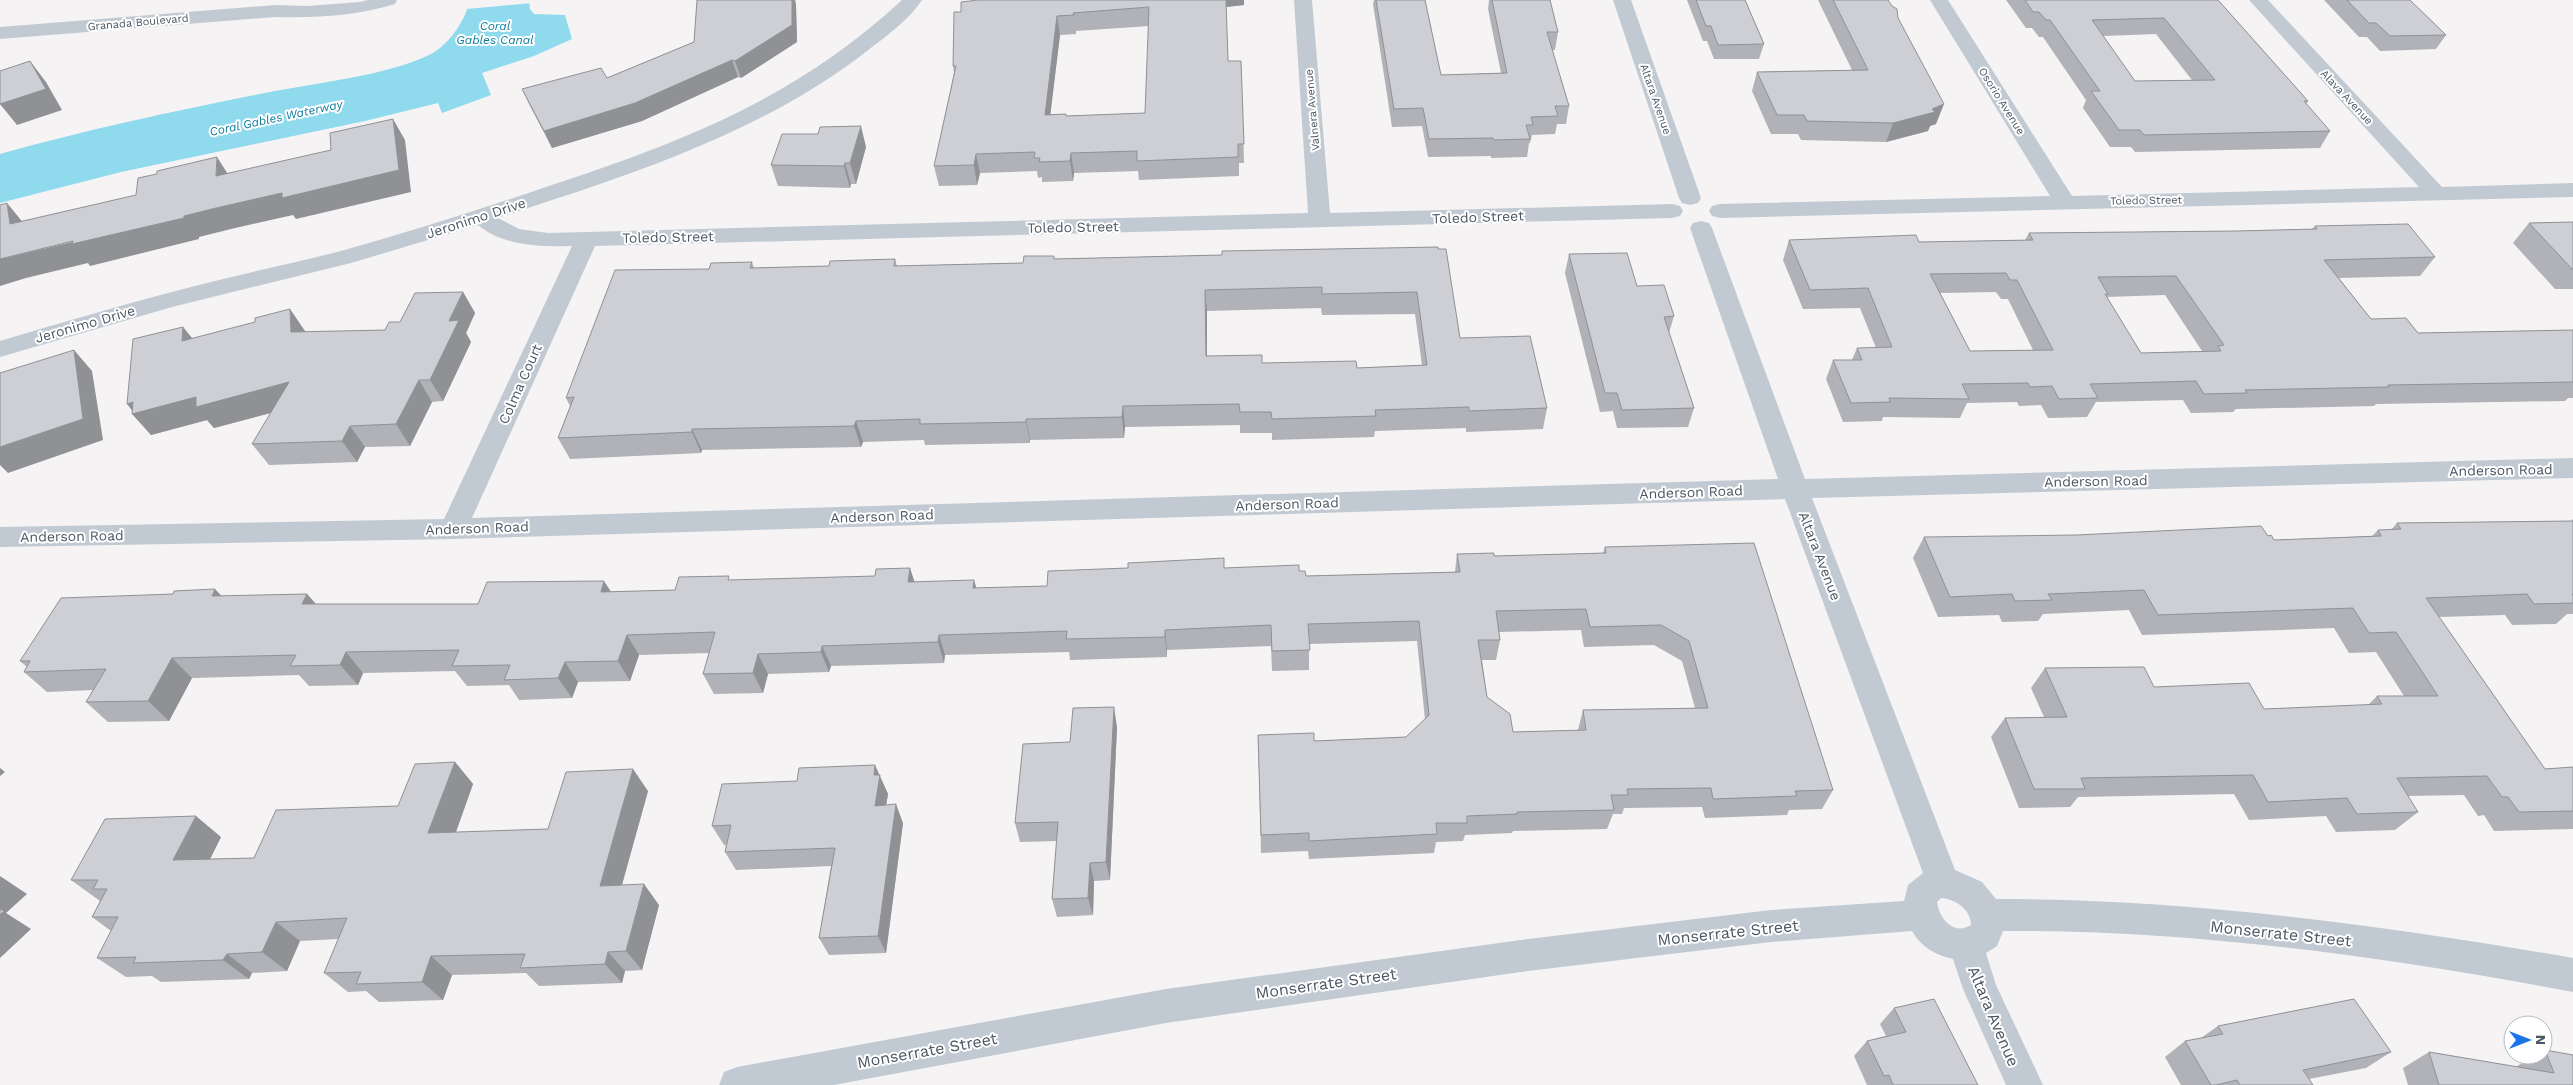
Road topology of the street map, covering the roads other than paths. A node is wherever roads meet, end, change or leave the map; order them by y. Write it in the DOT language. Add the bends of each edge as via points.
graph roads {
  1 [pos="333,0"];
  2 [pos="383,0"];
  3 [pos="388,0"];
  4 [pos="913,0"];
  5 [pos="1303,0"];
  6 [pos="1622,0"];
  7 [pos="1939,0"];
  8 [pos="2258,0"];
  9 [pos="276,10"];
  10 [pos="0,33"];
  11 [pos="2573,190"];
  12 [pos="2436,193"];
  13 [pos="1690,198"];
  14 [pos="2065,202"];
  15 [pos="1672,211"];
  16 [pos="481,216"];
  17 [pos="1710,220"];
  18 [pos="1320,221"];
  19 [pos="586,238"];
  20 [pos="0,349"];
  21 [pos="2573,468"];
  22 [pos="1795,489"];
  23 [pos="453,529"];
  24 [pos="0,537"];
  25 [pos="1943,883"];
  26 [pos="1920,915"];
  27 [pos="1987,915"];
  28 [pos="1966,945"];
  29 [pos="2573,975"];
  30 [pos="737,1085"];
  31 [pos="2025,1085"];
  1 -- 9 [label="street, Granada Boulevard"];
  2 -- 3 [label="street, Granada Boulevard"];
  2 -- 9 [label="street, Granada Boulevard" via="362,8 306,12"];
  4 -- 16 [label="street, Jeronimo Drive" via="837,66 769,106 681,147"];
  5 -- 18 [label="street, Valnera Avenue"];
  6 -- 13 [label="street, Altara Avenue"];
  7 -- 14 [label="street, Osorio Avenue"];
  8 -- 12 [label="street, Alava Avenue"];
  9 -- 10 [label="street, Granada Boulevard"];
  11 -- 12 [label="street, Toledo Street"];
  12 -- 14 [label="street, Toledo Street"];
  13 -- 15 [label="street" via="1675,204"];
  13 -- 17 [label="street" via="1705,200 1717,207"];
  14 -- 17 [label="street, Toledo Street"];
  15 -- 17 [label="street" via="1682,222"];
  15 -- 18 [label="street, Toledo Street"];
  16 -- 19 [label="street, Toledo Street" via="495,229 521,237 548,240"];
  16 -- 20 [label="street, Jeronimo Drive" via="356,254 169,300"];
  17 -- 22 [label="street, Altara Avenue"];
  18 -- 19 [label="street, Toledo Street"];
  19 -- 23 [label="street, Colma Court"];
  21 -- 22 [label="street, Anderson Road"];
  22 -- 23 [label="street, Anderson Road"];
  22 -- 25 [label="street, Altara Avenue"];
  23 -- 24 [label="street, Anderson Road"];
  25 -- 26 [label="street" via="1925,889 1920,896"];
  25 -- 27 [label="street" via="1964,889 1975,897"];
  26 -- 28 [label="street" via="1934,934"];
  26 -- 30 [label="street, Monserrate Street" via="1771,926 1547,953 1166,1006"];
  27 -- 28 [label="street" via="1986,932 1982,938"];
  27 -- 29 [label="street, Monserrate Street" via="2062,915 2237,928 2460,955"];
  28 -- 31 [label="street, Altara Avenue" via="1980,989"];
}
